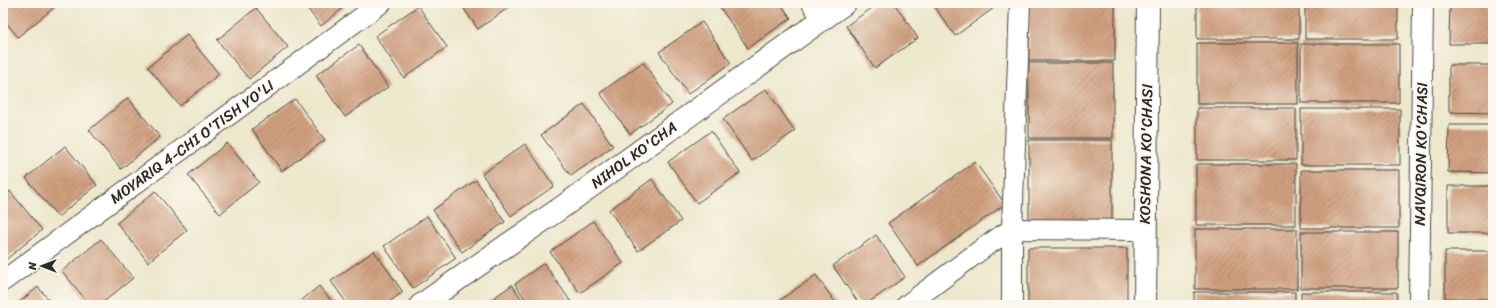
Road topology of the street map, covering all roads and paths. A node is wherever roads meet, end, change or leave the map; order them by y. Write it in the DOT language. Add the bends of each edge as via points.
graph roads {
  1 [pos="381,3"];
  2 [pos="846,3"];
  3 [pos="1020,3"];
  4 [pos="1148,3"];
  5 [pos="1423,3"];
  6 [pos="817,11"];
  7 [pos="1012,229"];
  8 [pos="1145,230"];
  9 [pos="3,281"];
  10 [pos="421,305"];
  11 [pos="907,305"];
  12 [pos="1012,305"];
  13 [pos="1146,305"];
  14 [pos="1419,305"];
  1 -- 9 [label="street, MOYARIQ 4-CHI O'TISH YO'LI"];
  2 -- 6 [label="street, NIHOL KO'CHA"];
  3 -- 7 [label="street"];
  4 -- 8 [label="street, KOSHONA KO'CHASI"];
  5 -- 14 [label="street, NAVQIRON KO'CHASI"];
  6 -- 10 [label="street, NIHOL KO'CHA" via="565,205"];
  7 -- 8 [label="street"];
  7 -- 11 [label="street"];
  7 -- 12 [label="street"];
  8 -- 13 [label="street, KOSHONA KO'CHASI"];
}
